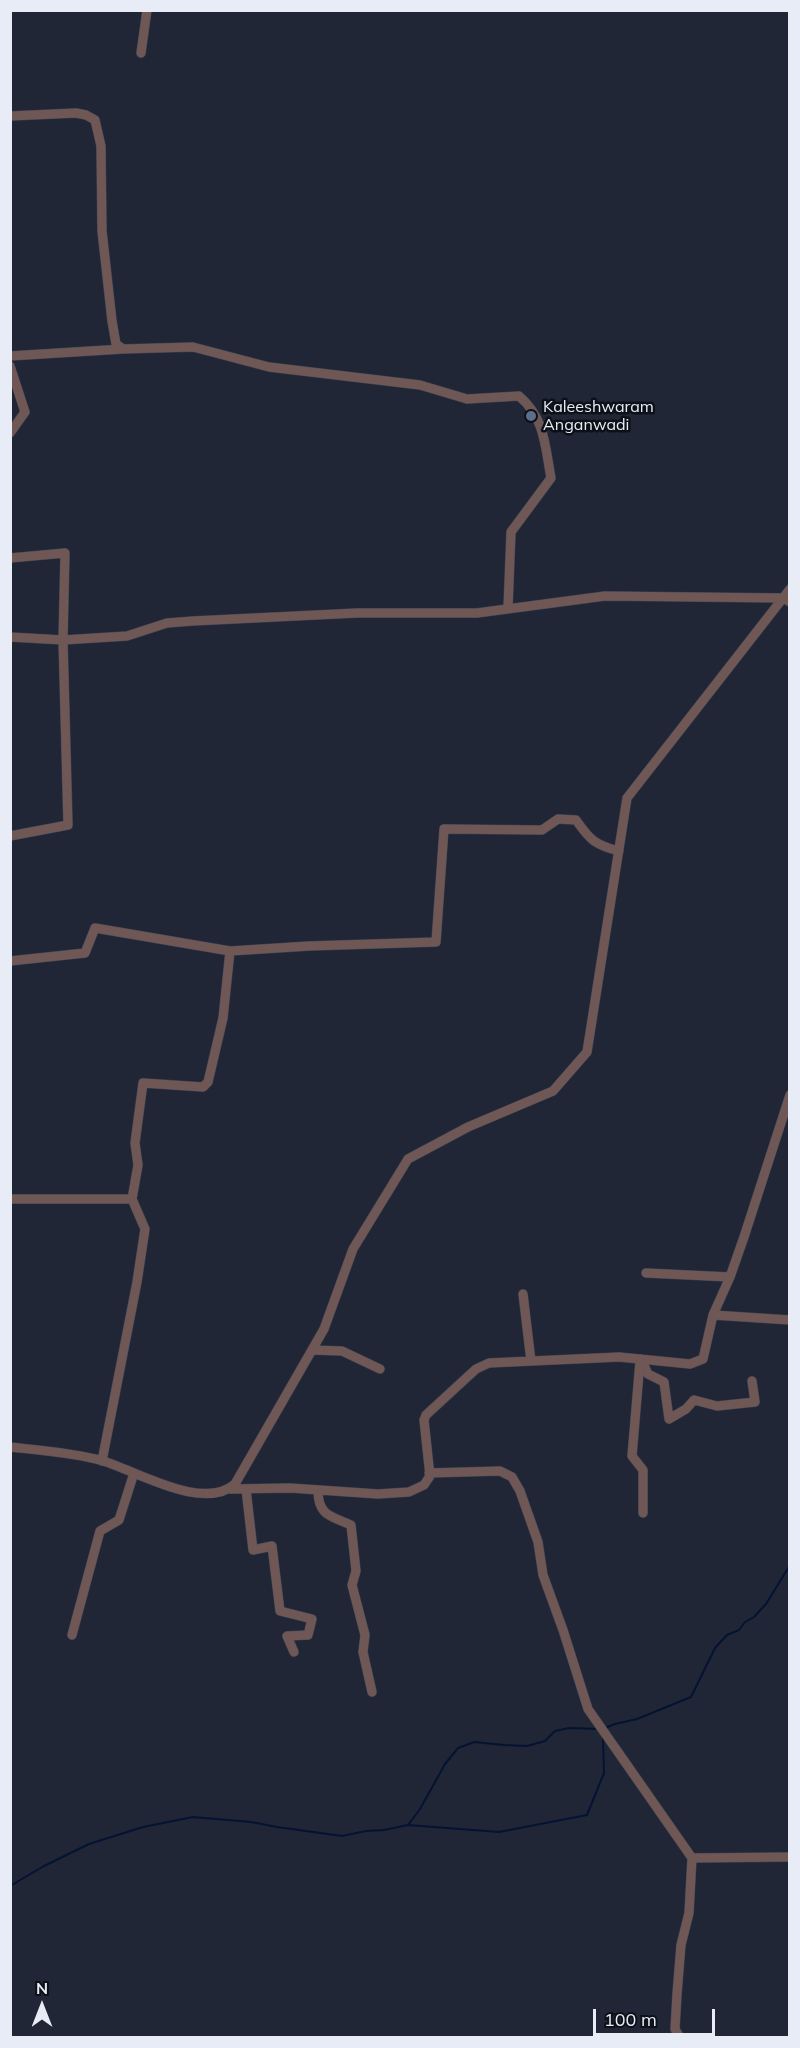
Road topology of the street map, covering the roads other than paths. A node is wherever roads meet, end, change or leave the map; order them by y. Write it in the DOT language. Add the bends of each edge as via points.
graph roads {
  1 [pos="147,10"];
  2 [pos="141,53"];
  3 [pos="10,116"];
  4 [pos="123,349"];
  5 [pos="10,356"];
  6 [pos="10,366"];
  7 [pos="10,433"];
  8 [pos="10,558"];
  9 [pos="789,589"];
  10 [pos="786,600"];
  11 [pos="508,608"];
  12 [pos="10,637"];
  13 [pos="63,640"];
  14 [pos="10,836"];
  15 [pos="619,851"];
  16 [pos="230,951"];
  17 [pos="10,961"];
  18 [pos="789,1095"];
  19 [pos="10,1199"];
  20 [pos="132,1199"];
  21 [pos="646,1273"];
  22 [pos="730,1277"];
  23 [pos="523,1294"];
  24 [pos="713,1315"];
  25 [pos="789,1320"];
  26 [pos="312,1350"];
  27 [pos="640,1359"];
  28 [pos="531,1361"];
  29 [pos="380,1369"];
  30 [pos="752,1380"];
  31 [pos="10,1447"];
  32 [pos="102,1461"];
  33 [pos="134,1473"];
  34 [pos="429,1473"];
  35 [pos="230,1489"];
  36 [pos="246,1489"];
  37 [pos="318,1490"];
  38 [pos="643,1513"];
  39 [pos="72,1635"];
  40 [pos="294,1652"];
  41 [pos="372,1692"];
  42 [pos="789,1857"];
  43 [pos="692,1858"];
  44 [pos="680,2037"];
  1 -- 2 [label="street"];
  3 -- 4 [label="street" via="76,112 95,120 101,146 102,231 112,321 116,344"];
  4 -- 5 [label="street"];
  4 -- 11 [label="street" via="193,347 269,367 420,385 467,399 519,396 542,427 550,478 511,532"];
  6 -- 7 [label="street" via="25,412"];
  8 -- 13 [label="street" via="65,553"];
  9 -- 10 [label="street"];
  10 -- 11 [label="street" via="605,596"];
  10 -- 15 [label="street" via="627,798"];
  11 -- 13 [label="street" via="477,613 357,613 167,623 128,636"];
  12 -- 13 [label="street"];
  13 -- 14 [label="street" via="68,825"];
  15 -- 16 [label="street" via="600,846 576,820 558,819 542,830 444,829 436,942"];
  15 -- 26 [label="street" via="587,1052 553,1091 468,1126 408,1159 353,1249 324,1329"];
  16 -- 17 [label="street" via="95,928 85,953"];
  16 -- 20 [label="street" via="223,1018 208,1082 203,1087 143,1083"];
  18 -- 22 [label="street"];
  19 -- 20 [label="street"];
  20 -- 32 [label="street" via="145,1229"];
  21 -- 22 [label="street"];
  22 -- 24 [label="street"];
  23 -- 28 [label="street"];
  24 -- 25 [label="street"];
  24 -- 27 [label="street" via="703,1359 697,1363"];
  26 -- 29 [label="street" via="342,1351"];
  26 -- 35 [label="street"];
  27 -- 28 [label="street"];
  27 -- 30 [label="street" via="648,1374 664,1382 669,1419 694,1400 717,1406 756,1402"];
  27 -- 38 [label="street" via="632,1456 643,1470"];
  28 -- 34 [label="street" via="484,1364 428,1413 424,1420"];
  31 -- 32 [label="street"];
  32 -- 33 [label="street"];
  33 -- 35 [label="street" via="164,1486 192,1491"];
  33 -- 39 [label="street" via="119,1520 100,1531"];
  34 -- 37 [label="street" via="424,1485 397,1494"];
  34 -- 43 [label="street" via="500,1471 512,1477 538,1542 543,1575 588,1709"];
  35 -- 36 [label="street"];
  36 -- 37 [label="street"];
  36 -- 40 [label="street" via="253,1550 272,1546 280,1611 312,1618 308,1635 287,1636"];
  37 -- 41 [label="street" via="318,1502 324,1513 351,1524 356,1571 352,1585"];
  42 -- 43 [label="street"];
  43 -- 44 [label="street" via="689,1913 681,1945 677,1994 675,2029"];
}
